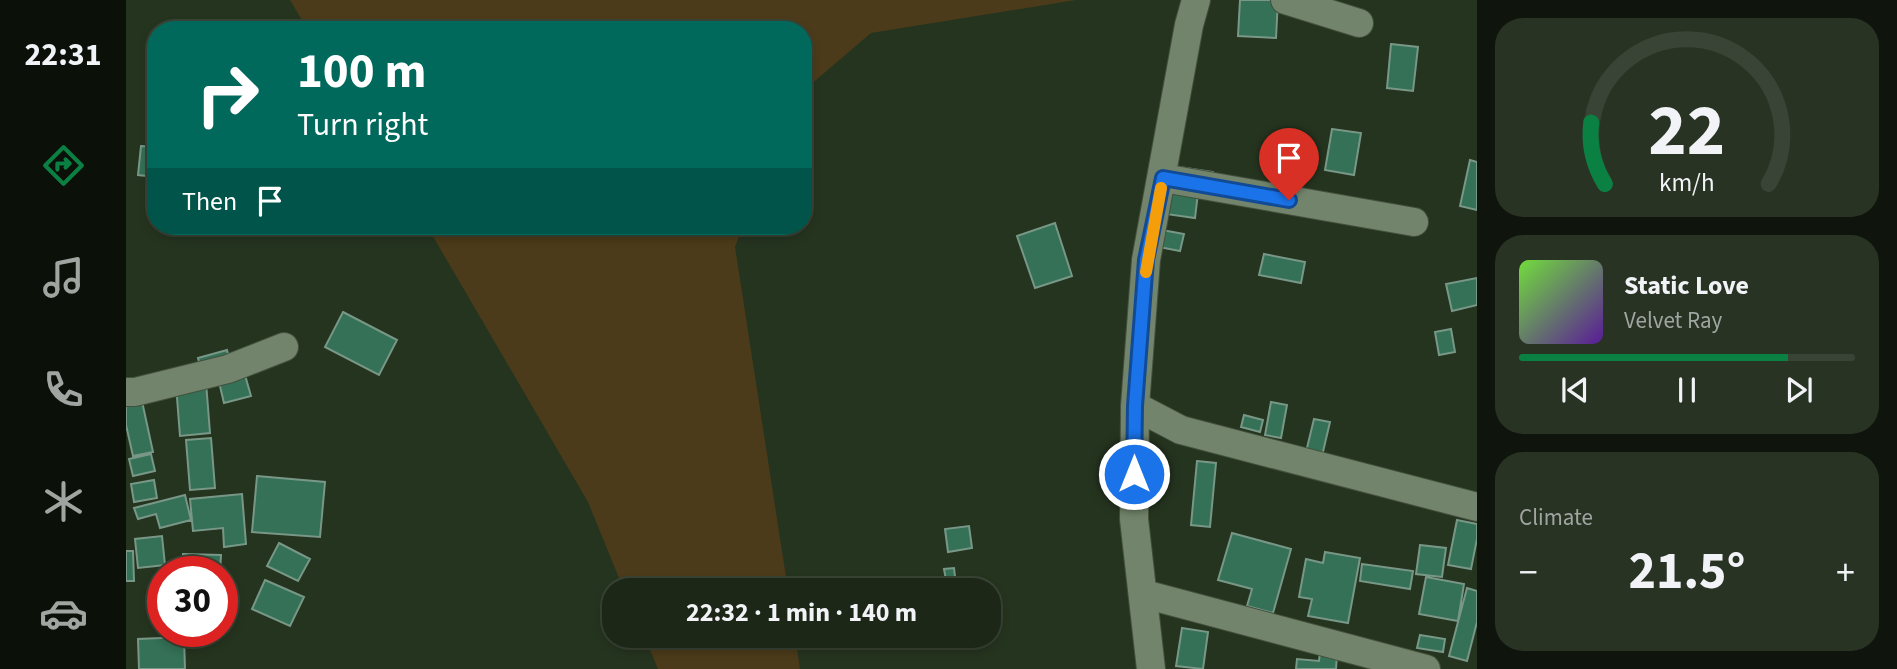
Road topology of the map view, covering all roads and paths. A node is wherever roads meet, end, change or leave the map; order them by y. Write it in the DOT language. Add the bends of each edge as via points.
graph roads {
  1 [pos="1196,0"];
  2 [pos="1285,0"];
  3 [pos="1359,23"];
  4 [pos="1163,178"];
  5 [pos="1415,222"];
  6 [pos="284,347"];
  7 [pos="126,392"];
  8 [pos="1135,406"];
  9 [pos="1477,507"];
  10 [pos="1143,594"];
  11 [pos="1150,669"];
  12 [pos="1426,669"];
  1 -- 4 [label="street"];
  2 -- 3 [label="street"];
  4 -- 5 [label="street"];
  4 -- 8 [label="street" via="1146,260"];
  6 -- 7 [label="street" via="228,369"];
  8 -- 9 [label="street" via="1181,430"];
  8 -- 10 [label="street" via="1134,519"];
  10 -- 11 [label="street"];
  10 -- 12 [label="street"];
}
